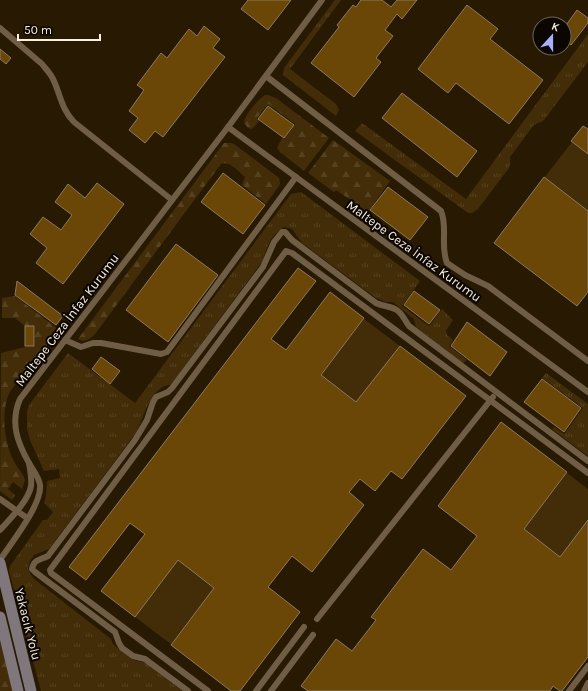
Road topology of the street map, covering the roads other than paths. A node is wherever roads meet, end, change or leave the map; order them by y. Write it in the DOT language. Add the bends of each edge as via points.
graph roads {
  1 [pos="322,0"];
  2 [pos="1,30"];
  3 [pos="266,76"];
  4 [pos="228,127"];
  5 [pos="296,177"];
  6 [pos="172,200"];
  7 [pos="65,340"];
  8 [pos="588,361"];
  9 [pos="588,392"];
  10 [pos="497,393"];
  11 [pos="491,400"];
  12 [pos="588,461"];
  13 [pos="29,463"];
  14 [pos="588,473"];
  15 [pos="0,499"];
  16 [pos="16,510"];
  17 [pos="27,518"];
  18 [pos="0,530"];
  19 [pos="0,560"];
  20 [pos="0,564"];
  21 [pos="0,617"];
  22 [pos="317,619"];
  23 [pos="304,627"];
  24 [pos="313,635"];
  25 [pos="588,666"];
  26 [pos="588,683"];
  27 [pos="18,691"];
  28 [pos="31,691"];
  29 [pos="188,691"];
  30 [pos="208,691"];
  31 [pos="256,691"];
  32 [pos="271,691"];
  33 [pos="570,691"];
  34 [pos="584,691"];
  1 -- 3 [label="lane, Maltepe Ceza İnfaz Kurumu"];
  2 -- 6 [label="lane" via="48,71 68,117"];
  3 -- 4 [label="lane, Maltepe Ceza İnfaz Kurumu"];
  3 -- 8 [label="lane" via="441,211 447,263 488,286"];
  4 -- 5 [label="lane, Maltepe Ceza İnfaz Kurumu"];
  4 -- 6 [label="lane, Maltepe Ceza İnfaz Kurumu"];
  5 -- 7 [label="lane" via="167,352 161,354 101,343 82,347"];
  5 -- 9 [label="lane, Maltepe Ceza İnfaz Kurumu"];
  6 -- 7 [label="lane, Maltepe Ceza İnfaz Kurumu"];
  7 -- 13 [label="lane, Maltepe Ceza İnfaz Kurumu" via="17,406 15,419 18,443"];
  10 -- 11 [label="lane"];
  10 -- 12 [label="lane"];
  10 -- 29 [label="lane" via="409,326 395,309 376,303 292,240 285,232 279,234 263,267 172,388 156,397 136,440 48,556 37,560 32,569 115,632 122,648 134,656 146,659"];
  11 -- 14 [label="lane"];
  11 -- 22 [label="lane"];
  11 -- 30 [label="lane" via="292,253 286,251 283,254 50,570"];
  13 -- 16 [label="lane, Maltepe Ceza İnfaz Kurumu" via="30,489"];
  13 -- 17 [label="lane, Maltepe Ceza İnfaz Kurumu" via="40,484 40,492"];
  15 -- 16 [label="lane"];
  16 -- 17 [label="lane"];
  16 -- 18 [label="lane, Maltepe Ceza İnfaz Kurumu"];
  17 -- 19 [label="lane, Maltepe Ceza İnfaz Kurumu"];
  20 -- 28 [label="main road, Yakacık Yolu"];
  21 -- 27 [label="main road, Yakacık Yolu"];
  23 -- 31 [label="lane"];
  24 -- 32 [label="lane"];
  25 -- 33 [label="lane"];
  26 -- 34 [label="lane"];
}
